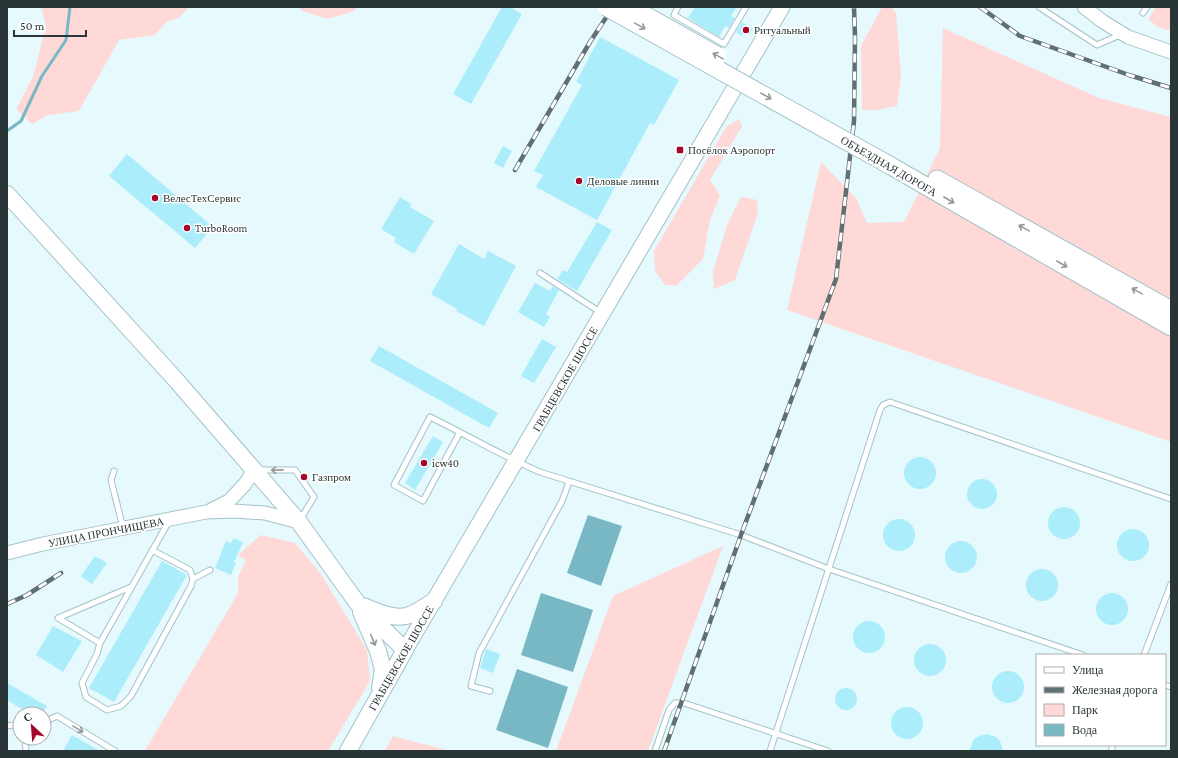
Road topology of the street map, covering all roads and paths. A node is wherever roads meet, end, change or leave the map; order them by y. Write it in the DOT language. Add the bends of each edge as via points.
graph roads {
  1 [pos="606,7"];
  2 [pos="631,7"];
  3 [pos="678,7"];
  4 [pos="746,7"];
  5 [pos="782,7"];
  6 [pos="1039,7"];
  7 [pos="1084,7"];
  8 [pos="1147,7"];
  9 [pos="1143,13"];
  10 [pos="1123,34"];
  11 [pos="1171,52"];
  12 [pos="895,162"];
  13 [pos="7,186"];
  14 [pos="7,194"];
  15 [pos="18,206"];
  16 [pos="540,273"];
  17 [pos="1171,310"];
  18 [pos="603,314"];
  19 [pos="1171,327"];
  20 [pos="460,432"];
  21 [pos="516,462"];
  22 [pos="254,470"];
  23 [pos="114,471"];
  24 [pos="569,482"];
  25 [pos="1171,499"];
  26 [pos="206,512"];
  27 [pos="170,520"];
  28 [pos="299,522"];
  29 [pos="123,529"];
  30 [pos="152,550"];
  31 [pos="7,553"];
  32 [pos="829,569"];
  33 [pos="210,570"];
  34 [pos="193,579"];
  35 [pos="1171,584"];
  36 [pos="131,587"];
  37 [pos="434,601"];
  38 [pos="358,604"];
  39 [pos="100,643"];
  40 [pos="405,650"];
  41 [pos="1080,654"];
  42 [pos="1144,654"];
  43 [pos="490,691"];
  44 [pos="379,696"];
  45 [pos="52,718"];
  46 [pos="777,734"];
  47 [pos="115,751"];
  48 [pos="348,751"];
  49 [pos="655,751"];
  50 [pos="770,751"];
  51 [pos="828,751"];
  1 -- 12 [label="highway, ОБЪЕЗДНАЯ ДОРОГА, one-way, bridge"];
  12 -- 2 [label="highway, ОБЪЕЗДНАЯ ДОРОГА, one-way, bridge"];
  3 -- 4 [label="lane" via="674,15 724,44"];
  5 -- 18 [label="main road, ГРАБЦЕВСКОЕ ШОССЕ"];
  6 -- 10 [label="lane" via="1097,45"];
  7 -- 10 [label="street"];
  8 -- 9 [label="lane"];
  10 -- 11 [label="street"];
  17 -- 12 [label="highway, ОБЪЕЗДНАЯ ДОРОГА, one-way"];
  12 -- 19 [label="highway, ОБЪЕЗДНАЯ ДОРОГА, one-way"];
  13 -- 15 [label="main road"];
  14 -- 15 [label="main road"];
  15 -- 22 [label="main road"];
  16 -- 18 [label="lane"];
  18 -- 21 [label="main road, ГРАБЦЕВСКОЕ ШОССЕ"];
  20 -- 20 [label="lane" via="430,418 394,486 423,501"];
  20 -- 21 [label="lane"];
  21 -- 24 [label="lane"];
  21 -- 37 [label="main road, ГРАБЦЕВСКОЕ ШОССЕ"];
  22 -- 26 [label="street" via="229,501"];
  22 -- 28 [label="main road"];
  28 -- 22 [label="lane, one-way" via="314,497 295,470"];
  23 -- 29 [label="lane" via="111,480"];
  24 -- 32 [label="lane" via="741,535"];
  24 -- 43 [label="lane" via="562,501 479,653 471,686"];
  25 -- 32 [label="lane" via="890,402 883,405 880,410"];
  26 -- 27 [label="street, УЛИЦА ПРОНЧИЩЕВА"];
  26 -- 28 [label="street" via="265,513"];
  27 -- 29 [label="street, УЛИЦА ПРОНЧИЩЕВА"];
  27 -- 30 [label="lane"];
  28 -- 38 [label="main road"];
  29 -- 31 [label="street, УЛИЦА ПРОНЧИЩЕВА"];
  30 -- 34 [label="lane" via="190,570"];
  30 -- 36 [label="lane"];
  32 -- 41 [label="lane"];
  32 -- 46 [label="lane"];
  33 -- 34 [label="lane"];
  34 -- 39 [label="lane" via="131,696 121,706 106,710 86,697 82,682"];
  35 -- 42 [label="lane"];
  36 -- 39 [label="lane"];
  36 -- 39 [label="lane" via="58,618"];
  37 -- 38 [label="main road" via="405,616 392,616"];
  37 -- 40 [label="main road, ГРАБЦЕВСКОЕ ШОССЕ"];
  38 -- 40 [label="main road"];
  38 -- 44 [label="main road, one-way" via="383,669"];
  40 -- 44 [label="main road, ГРАБЦЕВСКОЕ ШОССЕ"];
  44 -- 48 [label="main road, ГРАБЦЕВСКОЕ ШОССЕ"];
  45 -- 47 [label="lane, one-way" via="57,716"];
  46 -- 49 [label="lane" via="684,703 675,703 669,710"];
  46 -- 50 [label="lane"];
  46 -- 51 [label="lane"];
}
